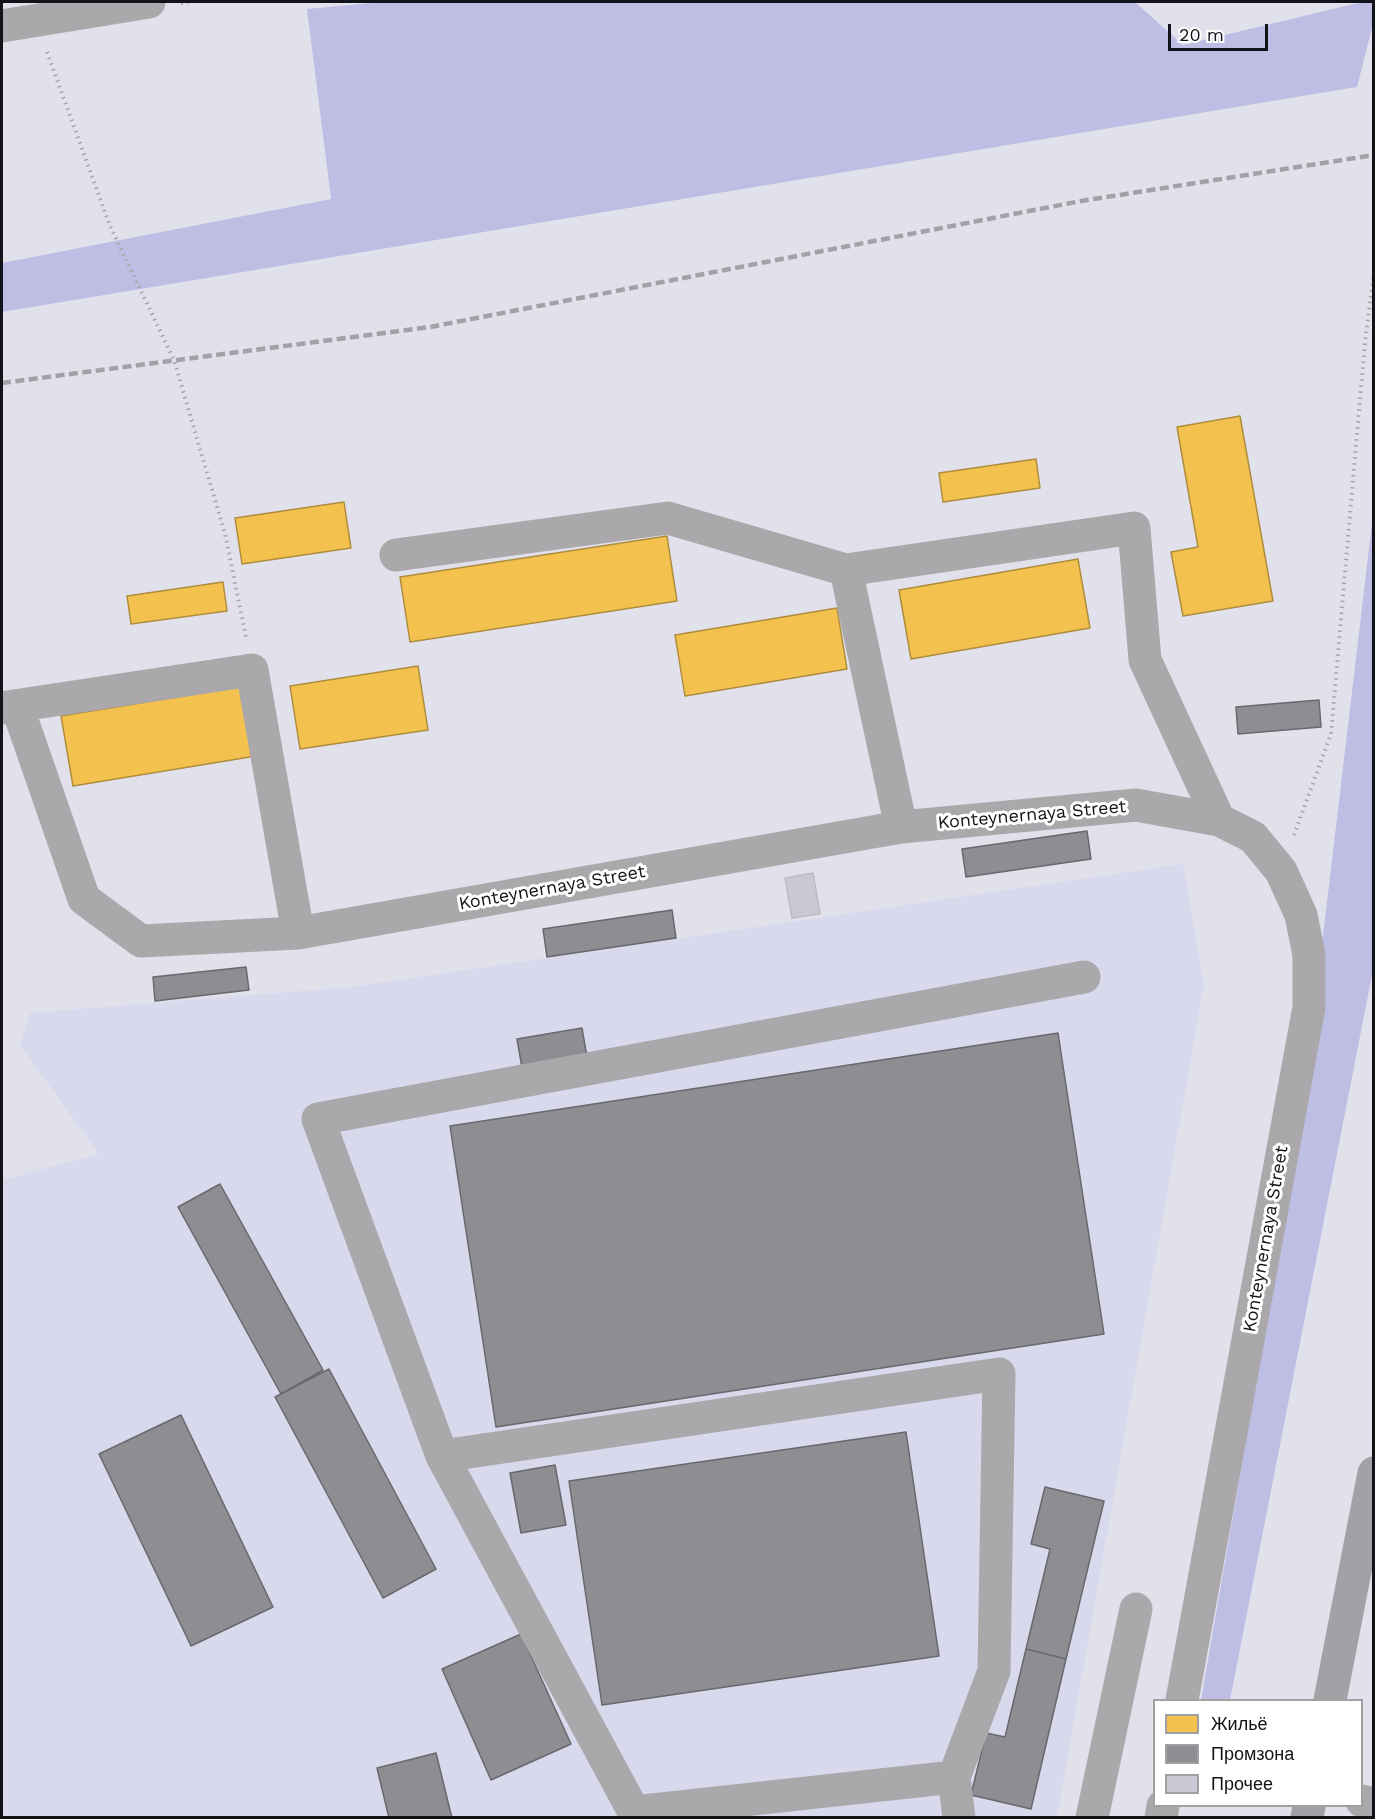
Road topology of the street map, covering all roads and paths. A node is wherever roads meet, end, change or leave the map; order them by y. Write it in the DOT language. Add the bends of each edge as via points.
graph roads {
  1 [pos="149,2"];
  2 [pos="2,26"];
  3 [pos="46,49"];
  4 [pos="1374,272"];
  5 [pos="396,555"];
  6 [pos="846,570"];
  7 [pos="252,670"];
  8 [pos="9,707"];
  9 [pos="1219,820"];
  10 [pos="901,827"];
  11 [pos="1281,871"];
  12 [pos="298,933"];
  13 [pos="1084,976"];
  14 [pos="442,1456"];
  15 [pos="1374,1473"];
  16 [pos="1136,1609"];
  17 [pos="1182,1699"];
  18 [pos="1330,1699"];
  19 [pos="954,1777"];
  20 [pos="959,1818"];
  21 [pos="1092,1818"];
  1 -- 2 [label="street"];
  3 -- 7 [label="path" via="110,226 178,371 225,534"];
  4 -- 11 [label="path" via="1331,734"];
  5 -- 6 [label="street" via="668,518"];
  6 -- 9 [label="street" via="1134,528 1145,660"];
  6 -- 10 [label="street"];
  7 -- 8 [label="street"];
  7 -- 12 [label="street"];
  8 -- 12 [label="street, Konteynernaya Street" via="84,899 141,941"];
  9 -- 10 [label="street, Konteynernaya Street" via="1136,805"];
  9 -- 11 [label="street, Konteynernaya Street" via="1253,837"];
  10 -- 12 [label="street, Konteynernaya Street"];
  11 -- 17 [label="street, Konteynernaya Street" via="1301,915 1309,955 1309,1007"];
  13 -- 14 [label="street" via="318,1119"];
  14 -- 19 [label="street" via="634,1812"];
  14 -- 19 [label="street" via="999,1374 994,1671"];
  15 -- 18 [label="main road"];
  16 -- 21 [label="street"];
  19 -- 20 [label="street"];
}
